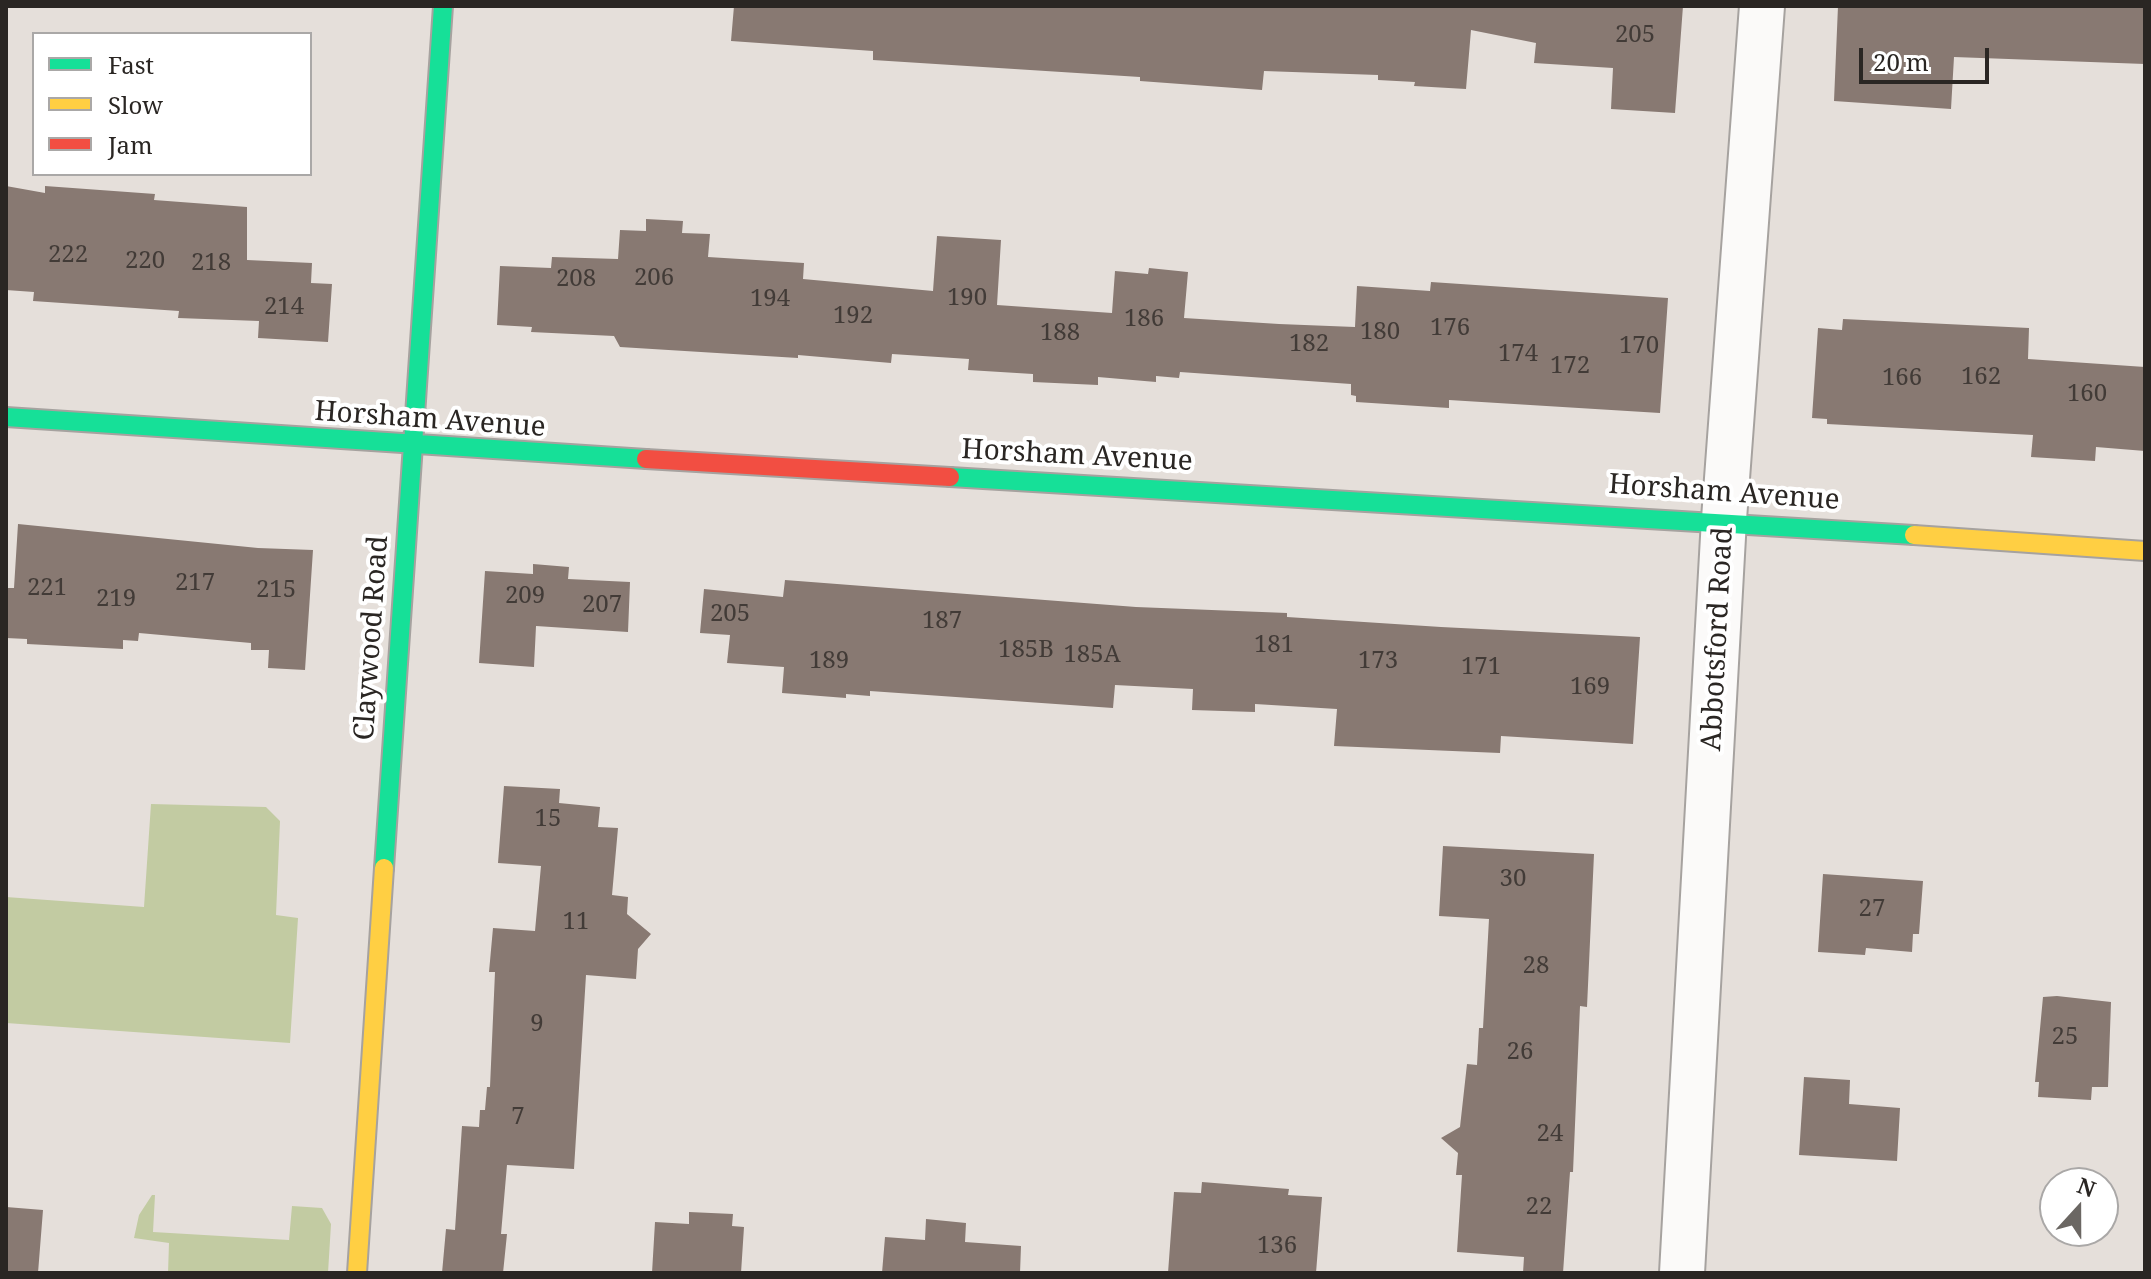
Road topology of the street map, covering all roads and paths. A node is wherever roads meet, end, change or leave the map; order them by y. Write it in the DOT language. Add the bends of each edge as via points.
graph roads {
  1 [pos="443,6"];
  2 [pos="1762,6"];
  3 [pos="6,417"];
  4 [pos="414,448"];
  5 [pos="1724,519"];
  6 [pos="2145,551"];
  7 [pos="357,1273"];
  8 [pos="1682,1273"];
  1 -- 4 [label="street, Claywood Road"];
  2 -- 5 [label="street, Abbotsford Road"];
  3 -- 4 [label="street, Horsham Avenue"];
  4 -- 5 [label="street, Horsham Avenue"];
  4 -- 7 [label="street, Claywood Road"];
  5 -- 6 [label="street, Horsham Avenue"];
  5 -- 8 [label="street, Abbotsford Road"];
}
